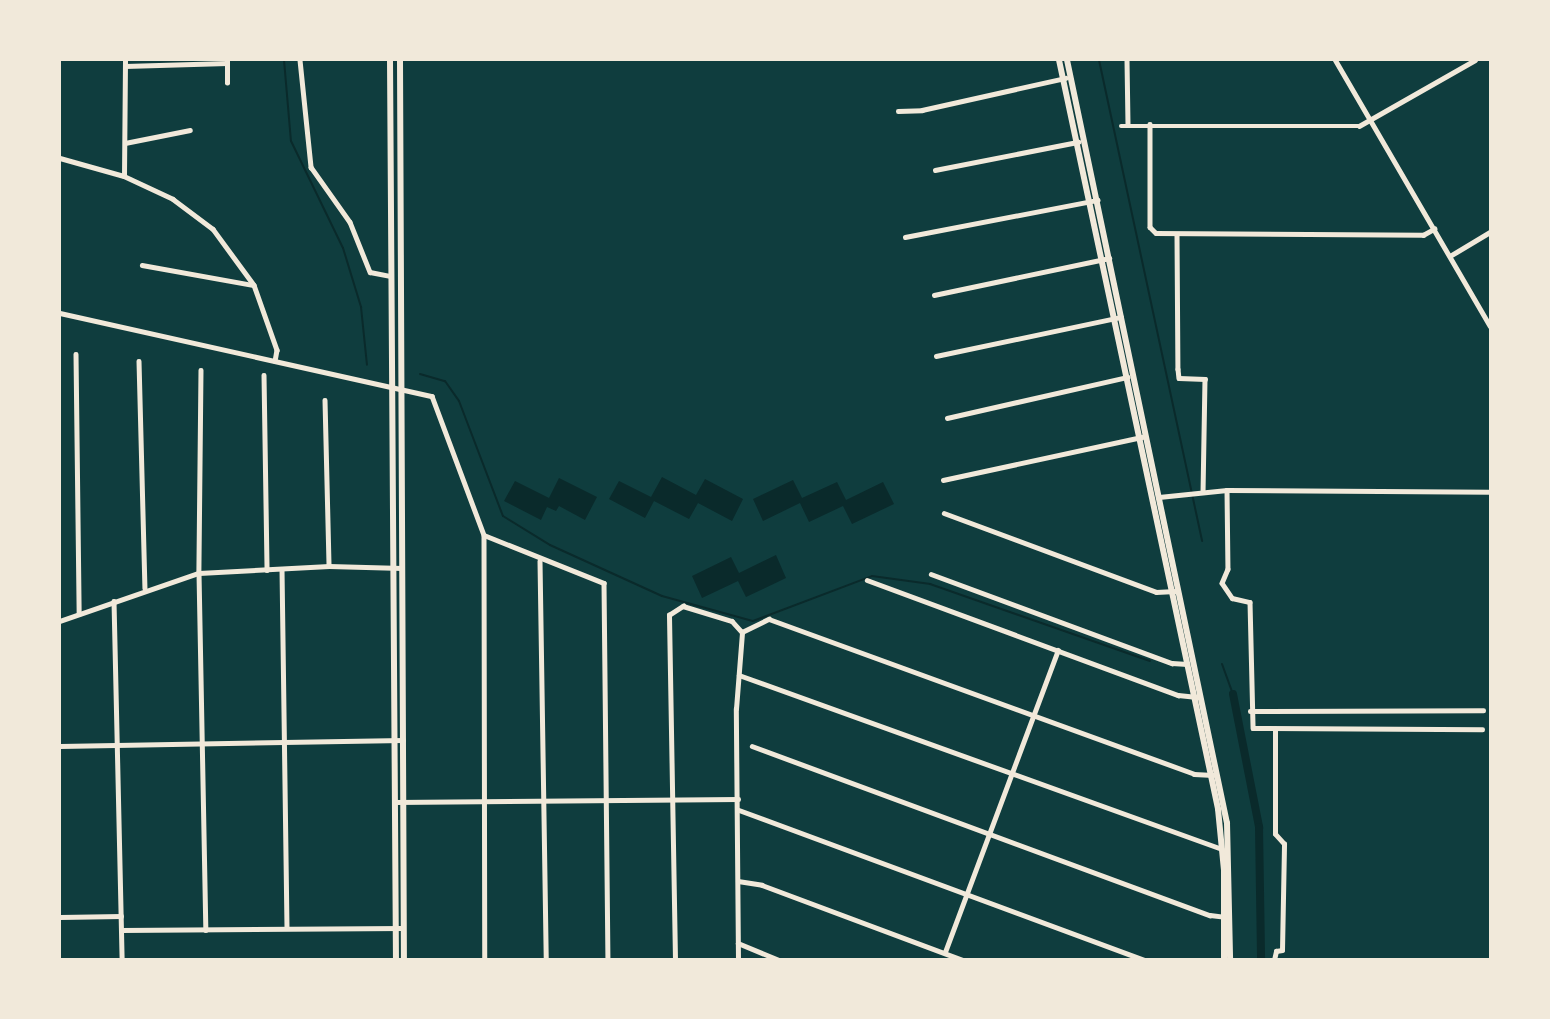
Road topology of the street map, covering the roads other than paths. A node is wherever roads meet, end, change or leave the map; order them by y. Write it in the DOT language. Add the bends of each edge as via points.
graph roads {
  1 [pos="125,60"];
  2 [pos="300,60"];
  3 [pos="390,60"];
  4 [pos="400,60"];
  5 [pos="1059,60"];
  6 [pos="1067,60"];
  7 [pos="1127,60"];
  8 [pos="1335,60"];
  9 [pos="1475,60"];
  10 [pos="227,61"];
  11 [pos="125,66"];
  12 [pos="1071,77"];
  13 [pos="1063,79"];
  14 [pos="227,83"];
  15 [pos="898,111"];
  16 [pos="1370,122"];
  17 [pos="1128,124"];
  18 [pos="1150,124"];
  19 [pos="1121,126"];
  20 [pos="190,130"];
  21 [pos="1080,141"];
  22 [pos="125,143"];
  23 [pos="60,158"];
  24 [pos="935,170"];
  25 [pos="124,176"];
  26 [pos="1093,201"];
  27 [pos="1434,229"];
  28 [pos="1490,232"];
  29 [pos="1177,234"];
  30 [pos="905,237"];
  31 [pos="1450,256"];
  32 [pos="1105,259"];
  33 [pos="142,265"];
  34 [pos="391,276"];
  35 [pos="254,285"];
  36 [pos="934,295"];
  37 [pos="60,313"];
  38 [pos="1117,317"];
  39 [pos="1490,326"];
  40 [pos="76,354"];
  41 [pos="936,356"];
  42 [pos="139,361"];
  43 [pos="275,361"];
  44 [pos="201,370"];
  45 [pos="264,375"];
  46 [pos="1130,376"];
  47 [pos="392,386"];
  48 [pos="401,387"];
  49 [pos="325,400"];
  50 [pos="947,418"];
  51 [pos="1143,437"];
  52 [pos="943,480"];
  53 [pos="1227,490"];
  54 [pos="1203,491"];
  55 [pos="1490,492"];
  56 [pos="1159,498"];
  57 [pos="944,513"];
  58 [pos="484,536"];
  59 [pos="540,561"];
  60 [pos="329,566"];
  61 [pos="393,568"];
  62 [pos="402,568"];
  63 [pos="282,569"];
  64 [pos="267,570"];
  65 [pos="199,573"];
  66 [pos="931,573"];
  67 [pos="867,580"];
  68 [pos="145,588"];
  69 [pos="1175,591"];
  70 [pos="114,601"];
  71 [pos="79,614"];
  72 [pos="60,621"];
  73 [pos="742,632"];
  74 [pos="1058,650"];
  75 [pos="1187,664"];
  76 [pos="739,675"];
  77 [pos="1198,697"];
  78 [pos="1483,710"];
  79 [pos="1250,711"];
  80 [pos="1034,713"];
  81 [pos="1275,729"];
  82 [pos="1482,729"];
  83 [pos="394,740"];
  84 [pos="403,740"];
  85 [pos="285,744"];
  86 [pos="118,745"];
  87 [pos="202,745"];
  88 [pos="60,746"];
  89 [pos="752,746"];
  90 [pos="1011,774"];
  91 [pos="1214,774"];
  92 [pos="738,799"];
  93 [pos="676,800"];
  94 [pos="603,801"];
  95 [pos="395,802"];
  96 [pos="403,802"];
  97 [pos="544,802"];
  98 [pos="484,803"];
  99 [pos="739,810"];
  100 [pos="988,835"];
  101 [pos="1227,849"];
  102 [pos="738,881"];
  103 [pos="967,893"];
  104 [pos="60,916"];
  105 [pos="121,916"];
  106 [pos="1228,917"];
  107 [pos="287,928"];
  108 [pos="399,928"];
  109 [pos="121,930"];
  110 [pos="206,930"];
  111 [pos="738,943"];
  112 [pos="945,952"];
  113 [pos="122,960"];
  114 [pos="396,960"];
  115 [pos="404,960"];
  116 [pos="485,960"];
  117 [pos="546,960"];
  118 [pos="608,960"];
  119 [pos="675,960"];
  120 [pos="738,960"];
  121 [pos="779,960"];
  122 [pos="963,960"];
  123 [pos="1145,960"];
  124 [pos="1224,960"];
  125 [pos="1230,960"];
  126 [pos="1274,960"];
  1 -- 11 [label="street"];
  2 -- 34 [label="street" via="311,167 350,222 370,272"];
  3 -- 34 [label="main road"];
  4 -- 48 [label="main road"];
  5 -- 13 [label="main road"];
  6 -- 12 [label="main road"];
  7 -- 17 [label="street"];
  8 -- 16 [label="street"];
  9 -- 16 [label="street"];
  10 -- 11 [label="street"];
  10 -- 14 [label="street"];
  11 -- 22 [label="street"];
  12 -- 13 [label="street"];
  12 -- 21 [label="main road"];
  13 -- 15 [label="street" via="922,110"];
  13 -- 21 [label="main road"];
  16 -- 18 [label="street" via="1359,126"];
  16 -- 27 [label="street"];
  17 -- 18 [label="street"];
  17 -- 19 [label="street"];
  18 -- 29 [label="street" via="1150,227 1156,233"];
  20 -- 22 [label="street"];
  21 -- 24 [label="street"];
  21 -- 26 [label="main road"];
  22 -- 25 [label="street"];
  23 -- 25 [label="street"];
  25 -- 35 [label="street" via="202,219"];
  26 -- 30 [label="street"];
  26 -- 32 [label="main road"];
  27 -- 29 [label="street" via="1423,235"];
  27 -- 31 [label="street"];
  28 -- 31 [label="street"];
  29 -- 54 [label="street" via="1176,378 1205,379"];
  31 -- 39 [label="street"];
  32 -- 36 [label="street"];
  32 -- 38 [label="main road"];
  33 -- 35 [label="street"];
  34 -- 47 [label="main road"];
  35 -- 43 [label="street" via="277,350"];
  37 -- 43 [label="street"];
  38 -- 41 [label="street"];
  38 -- 46 [label="main road"];
  40 -- 71 [label="street"];
  42 -- 68 [label="street"];
  43 -- 47 [label="street"];
  44 -- 65 [label="street"];
  45 -- 64 [label="street"];
  46 -- 50 [label="street"];
  46 -- 51 [label="main road"];
  47 -- 48 [label="street"];
  47 -- 61 [label="main road"];
  48 -- 58 [label="street" via="437,401"];
  48 -- 62 [label="main road"];
  49 -- 60 [label="street"];
  51 -- 52 [label="street"];
  51 -- 56 [label="main road"];
  51 -- 69 [label="main road"];
  53 -- 54 [label="street"];
  53 -- 55 [label="street"];
  53 -- 79 [label="street" via="1228,569 1222,583 1232,598 1250,602"];
  54 -- 56 [label="street"];
  56 -- 69 [label="main road"];
  57 -- 69 [label="street" via="1156,592"];
  58 -- 59 [label="street"];
  58 -- 98 [label="street"];
  59 -- 94 [label="street" via="604,583"];
  59 -- 97 [label="street"];
  60 -- 61 [label="street"];
  60 -- 63 [label="street"];
  61 -- 62 [label="street"];
  61 -- 83 [label="main road"];
  62 -- 84 [label="main road"];
  63 -- 64 [label="street"];
  63 -- 85 [label="street"];
  64 -- 65 [label="street"];
  65 -- 68 [label="street"];
  65 -- 87 [label="street"];
  66 -- 75 [label="street" via="1172,663"];
  67 -- 74 [label="street"];
  68 -- 70 [label="street"];
  69 -- 75 [label="main road"];
  69 -- 77 [label="main road"];
  70 -- 71 [label="street"];
  70 -- 86 [label="street"];
  71 -- 72 [label="street"];
  73 -- 76 [label="street"];
  73 -- 80 [label="street" via="769,619"];
  73 -- 93 [label="street" via="732,621 683,606 670,615"];
  74 -- 77 [label="street"];
  74 -- 80 [label="street"];
  75 -- 77 [label="main road"];
  76 -- 90 [label="street"];
  76 -- 92 [label="street"];
  77 -- 91 [label="main road"];
  78 -- 79 [label="street"];
  79 -- 81 [label="street" via="1253,728"];
  80 -- 90 [label="street"];
  80 -- 91 [label="street" via="1194,774"];
  81 -- 82 [label="street"];
  81 -- 126 [label="street" via="1275,834 1284,844 1282,950 1276,951"];
  83 -- 84 [label="street"];
  83 -- 85 [label="street"];
  83 -- 95 [label="main road"];
  84 -- 96 [label="main road"];
  85 -- 87 [label="street"];
  85 -- 107 [label="street"];
  86 -- 87 [label="street"];
  86 -- 88 [label="street"];
  86 -- 105 [label="street"];
  87 -- 110 [label="street"];
  89 -- 100 [label="street"];
  90 -- 100 [label="street"];
  90 -- 101 [label="street"];
  91 -- 101 [label="main road"];
  92 -- 93 [label="street"];
  92 -- 99 [label="street"];
  93 -- 94 [label="street"];
  93 -- 119 [label="street"];
  94 -- 97 [label="street"];
  94 -- 118 [label="street"];
  95 -- 96 [label="street"];
  95 -- 108 [label="main road"];
  96 -- 98 [label="street"];
  96 -- 108 [label="main road"];
  97 -- 98 [label="street"];
  97 -- 117 [label="street"];
  98 -- 116 [label="street"];
  99 -- 102 [label="street"];
  99 -- 103 [label="street"];
  100 -- 103 [label="street"];
  100 -- 106 [label="street"];
  101 -- 106 [label="main road"];
  102 -- 111 [label="street"];
  102 -- 112 [label="street" via="762,885"];
  103 -- 112 [label="street"];
  103 -- 123 [label="street"];
  104 -- 105 [label="street"];
  105 -- 109 [label="street"];
  106 -- 124 [label="main road"];
  106 -- 125 [label="main road"];
  107 -- 108 [label="street"];
  107 -- 110 [label="street"];
  108 -- 114 [label="main road"];
  108 -- 115 [label="main road"];
  109 -- 110 [label="street"];
  109 -- 113 [label="street"];
  111 -- 120 [label="street"];
  111 -- 121 [label="street"];
  112 -- 122 [label="street"];
}
